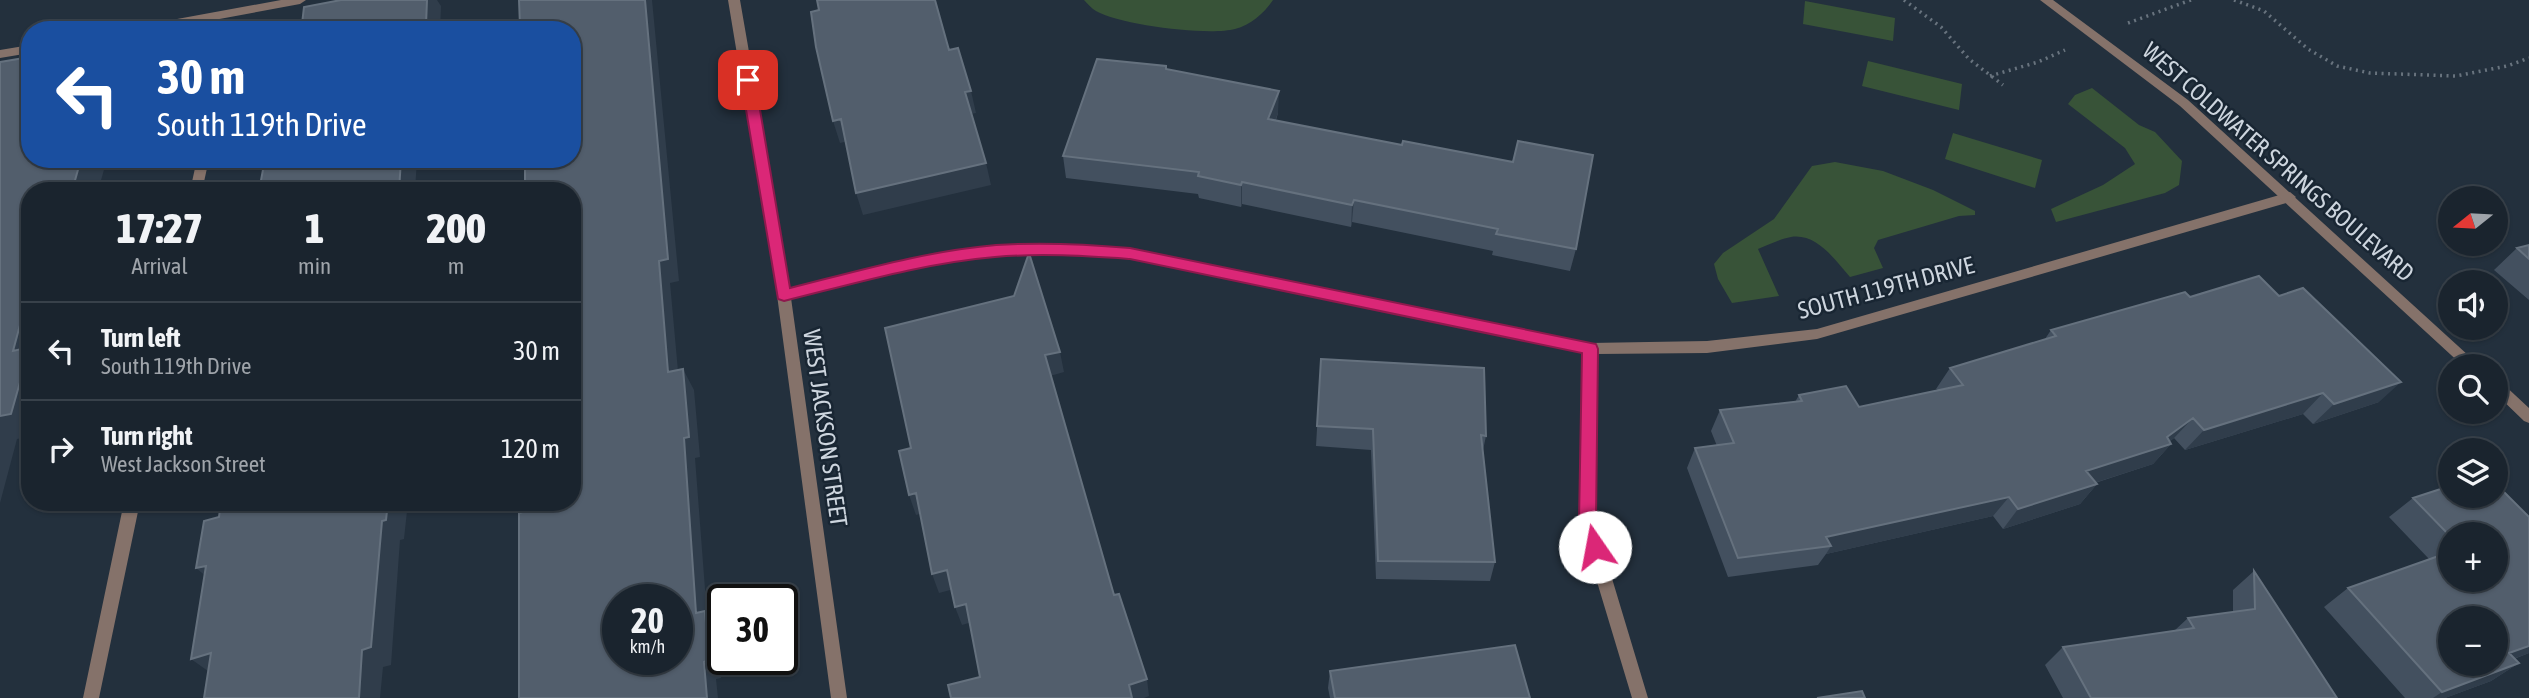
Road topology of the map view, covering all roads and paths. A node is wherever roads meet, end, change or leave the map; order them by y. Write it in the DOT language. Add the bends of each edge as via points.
graph roads {
  1 [pos="300,0"];
  2 [pos="734,0"];
  3 [pos="1903,0"];
  4 [pos="2046,0"];
  5 [pos="2234,0"];
  6 [pos="233,13"];
  7 [pos="189,21"];
  8 [pos="232,21"];
  9 [pos="21,50"];
  10 [pos="0,54"];
  11 [pos="2529,58"];
  12 [pos="2003,85"];
  13 [pos="2290,197"];
  14 [pos="784,295"];
  15 [pos="1590,349"];
  16 [pos="2460,354"];
  17 [pos="2508,397"];
  18 [pos="2529,417"];
  19 [pos="130,511"];
  20 [pos="91,698"];
  21 [pos="839,698"];
  22 [pos="1640,698"];
  1 -- 6 [label="street"];
  2 -- 14 [label="street, WEST JACKSON STREET"];
  3 -- 12 [label="path" via="1941,27 1969,59"];
  4 -- 13 [label="street, WEST COLDWATER SPRINGS BOULEVARD" via="2184,103"];
  5 -- 11 [label="path" via="2264,11 2308,49 2337,66 2370,73 2456,76"];
  6 -- 7 [label="street"];
  6 -- 8 [label="street"];
  9 -- 10 [label="street"];
  13 -- 15 [label="street, SOUTH 119TH DRIVE" via="1817,334 1707,347"];
  13 -- 16 [label="street, WEST COLDWATER SPRINGS BOULEVARD"];
  14 -- 15 [label="street, SOUTH 119TH DRIVE" via="909,265 994,251 1060,248 1130,254"];
  14 -- 21 [label="street, WEST JACKSON STREET"];
  15 -- 22 [label="street" via="1587,522"];
  17 -- 18 [label="street"];
  19 -- 20 [label="street"];
}
